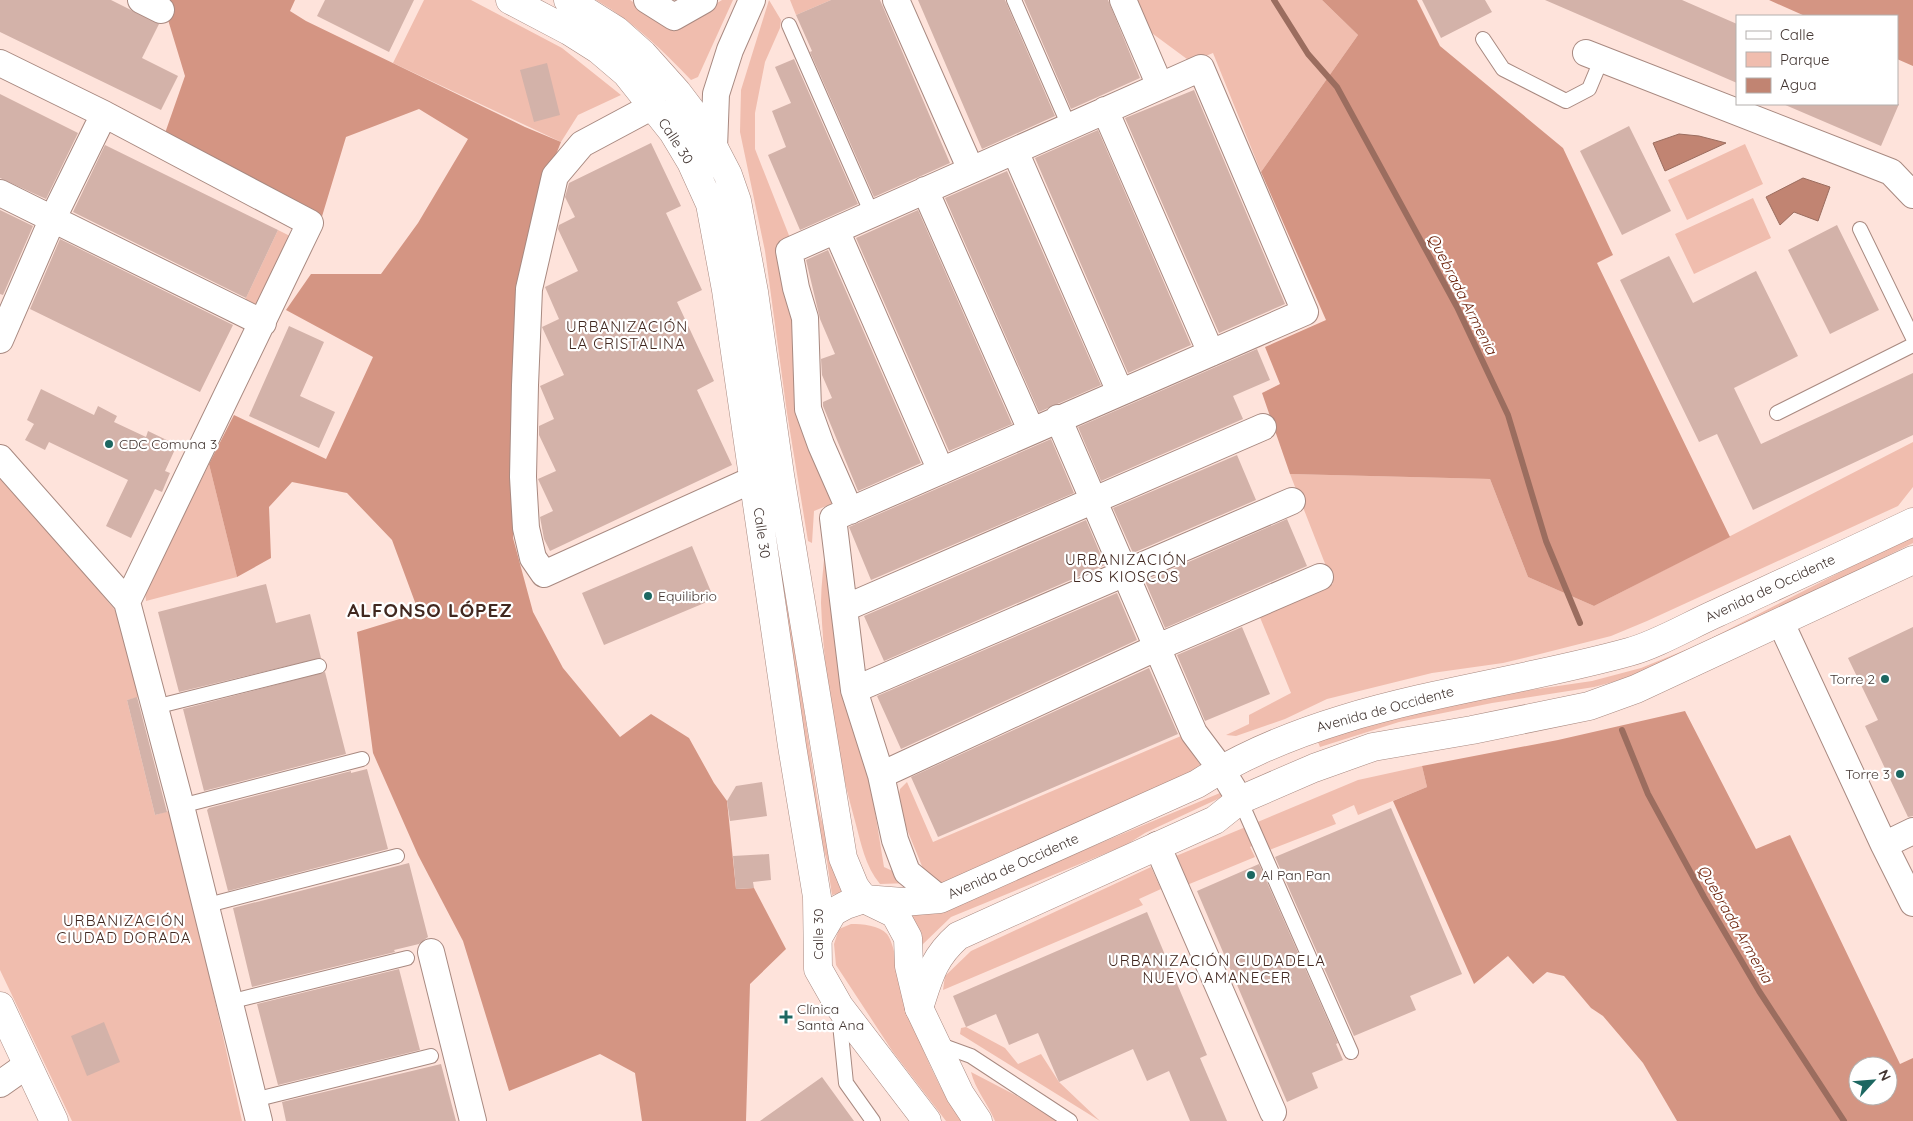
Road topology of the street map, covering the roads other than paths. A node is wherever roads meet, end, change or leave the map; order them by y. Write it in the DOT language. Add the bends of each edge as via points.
graph roads {
  1 [pos="510,0"];
  2 [pos="568,0"];
  3 [pos="647,0"];
  4 [pos="704,0"];
  5 [pos="752,0"];
  6 [pos="896,0"];
  7 [pos="1014,0"];
  8 [pos="1123,0"];
  9 [pos="789,25"];
  10 [pos="1483,39"];
  11 [pos="1594,55"];
  12 [pos="0,63"];
  13 [pos="1160,86"];
  14 [pos="653,106"];
  15 [pos="1105,110"];
  16 [pos="104,114"];
  17 [pos="1069,126"];
  18 [pos="714,148"];
  19 [pos="1015,151"];
  20 [pos="971,170"];
  21 [pos="925,190"];
  22 [pos="0,193"];
  23 [pos="1913,195"];
  24 [pos="872,214"];
  25 [pos="52,220"];
  26 [pos="1860,229"];
  27 [pos="836,230"];
  28 [pos="263,323"];
  29 [pos="1913,338"];
  30 [pos="0,340"];
  31 [pos="1913,345"];
  32 [pos="1211,353"];
  33 [pos="1120,392"];
  34 [pos="1778,413"];
  35 [pos="1058,418"];
  36 [pos="1263,427"];
  37 [pos="1030,430"];
  38 [pos="0,458"];
  39 [pos="941,471"];
  40 [pos="754,479"];
  41 [pos="1094,500"];
  42 [pos="1292,501"];
  43 [pos="842,514"];
  44 [pos="1913,522"];
  45 [pos="1913,560"];
  46 [pos="1126,573"];
  47 [pos="1320,576"];
  48 [pos="128,602"];
  49 [pos="844,608"];
  50 [pos="1781,623"];
  51 [pos="1158,647"];
  52 [pos="319,666"];
  53 [pos="854,690"];
  54 [pos="155,707"];
  55 [pos="362,759"];
  56 [pos="1221,769"];
  57 [pos="881,775"];
  58 [pos="1240,800"];
  59 [pos="181,806"];
  60 [pos="1913,831"];
  61 [pos="1157,845"];
  62 [pos="1884,845"];
  63 [pos="397,856"];
  64 [pos="864,899"];
  65 [pos="940,899"];
  66 [pos="1913,903"];
  67 [pos="204,906"];
  68 [pos="819,936"];
  69 [pos="419,955"];
  70 [pos="229,1002"];
  71 [pos="0,1006"];
  72 [pos="839,1006"];
  73 [pos="919,1008"];
  74 [pos="935,1042"];
  75 [pos="1351,1052"];
  76 [pos="431,1056"];
  77 [pos="27,1065"];
  78 [pos="0,1084"];
  79 [pos="256,1110"];
  80 [pos="1273,1112"];
  81 [pos="54,1121"];
  82 [pos="474,1121"];
  83 [pos="873,1121"];
  84 [pos="927,1121"];
  85 [pos="978,1121"];
  86 [pos="1070,1121"];
  1 -- 14 [label="main road, Calle 30" via="599,50 626,73"];
  2 -- 18 [label="main road, Calle 30" via="616,30 643,54 696,117"];
  3 -- 4 [label="street" via="674,17"];
  5 -- 18 [label="street" via="730,50 716,94"];
  6 -- 20 [label="street"];
  7 -- 17 [label="lane"];
  8 -- 13 [label="street"];
  9 -- 24 [label="lane"];
  10 -- 11 [label="lane" via="1503,69 1566,101 1589,89"];
  11 -- 23 [label="street" via="1891,172"];
  12 -- 16 [label="street"];
  13 -- 15 [label="street"];
  13 -- 32 [label="street" via="1201,68 1305,312"];
  14 -- 40 [label="main road, Calle 30" via="678,139 710,204"];
  14 -- 40 [label="street" via="582,144 555,176 529,289 524,477 526,528 533,558 544,574"];
  15 -- 17 [label="street"];
  15 -- 32 [label="street"];
  16 -- 25 [label="street"];
  16 -- 28 [label="street" via="310,224"];
  17 -- 19 [label="street"];
  18 -- 64 [label="main road, Calle 30" via="728,175 743,228 843,858"];
  19 -- 20 [label="street"];
  19 -- 33 [label="street"];
  20 -- 21 [label="street"];
  21 -- 24 [label="street"];
  21 -- 37 [label="street"];
  22 -- 25 [label="street"];
  24 -- 27 [label="street"];
  25 -- 28 [label="street"];
  25 -- 30 [label="street"];
  26 -- 29 [label="lane"];
  27 -- 39 [label="street"];
  27 -- 43 [label="street" via="789,251 805,318 808,409"];
  28 -- 48 [label="street"];
  31 -- 34 [label="lane"];
  32 -- 33 [label="street"];
  33 -- 35 [label="street"];
  35 -- 37 [label="street"];
  35 -- 41 [label="street"];
  36 -- 41 [label="street"];
  37 -- 39 [label="street"];
  38 -- 48 [label="street"];
  39 -- 43 [label="street"];
  40 -- 68 [label="main road, Calle 30" via="817,897"];
  41 -- 46 [label="street"];
  41 -- 49 [label="street"];
  42 -- 46 [label="street"];
  43 -- 49 [label="street"];
  44 -- 56 [label="main road, Avenida de Occidente" via="1632,651 1353,715 1299,734"];
  45 -- 50 [label="main road"];
  46 -- 51 [label="street"];
  46 -- 53 [label="street"];
  47 -- 51 [label="street"];
  48 -- 54 [label="street"];
  49 -- 53 [label="street"];
  50 -- 58 [label="main road" via="1636,689 1589,706 1373,747"];
  50 -- 62 [label="street"];
  51 -- 56 [label="street" via="1194,733"];
  51 -- 57 [label="street"];
  52 -- 54 [label="lane"];
  53 -- 57 [label="street"];
  54 -- 59 [label="street"];
  55 -- 59 [label="lane"];
  56 -- 58 [label="street"];
  56 -- 65 [label="main road, Avenida de Occidente" via="1197,784"];
  57 -- 65 [label="street" via="907,872"];
  58 -- 61 [label="main road" via="1215,820"];
  58 -- 75 [label="lane"];
  59 -- 67 [label="street"];
  60 -- 62 [label="street"];
  61 -- 73 [label="main road" via="958,936 942,950 932,968"];
  61 -- 80 [label="street"];
  62 -- 66 [label="street"];
  63 -- 67 [label="lane"];
  64 -- 65 [label="main road, Avenida de Occidente" via="903,902"];
  64 -- 68 [label="main road, Avenida de Occidente" via="833,912"];
  64 -- 73 [label="main road" via="895,914 908,938 908,966"];
  67 -- 70 [label="street"];
  68 -- 72 [label="main road, Calle 30" via="818,969"];
  69 -- 70 [label="lane"];
  69 -- 82 [label="street"];
  70 -- 79 [label="street"];
  71 -- 77 [label="main road"];
  72 -- 83 [label="lane" via="846,1083"];
  72 -- 84 [label="main road, Calle 30"];
  73 -- 74 [label="main road"];
  74 -- 85 [label="main road" via="960,1094"];
  74 -- 86 [label="lane" via="971,1056"];
  76 -- 79 [label="lane"];
  77 -- 78 [label="street"];
  77 -- 81 [label="main road"];
}
